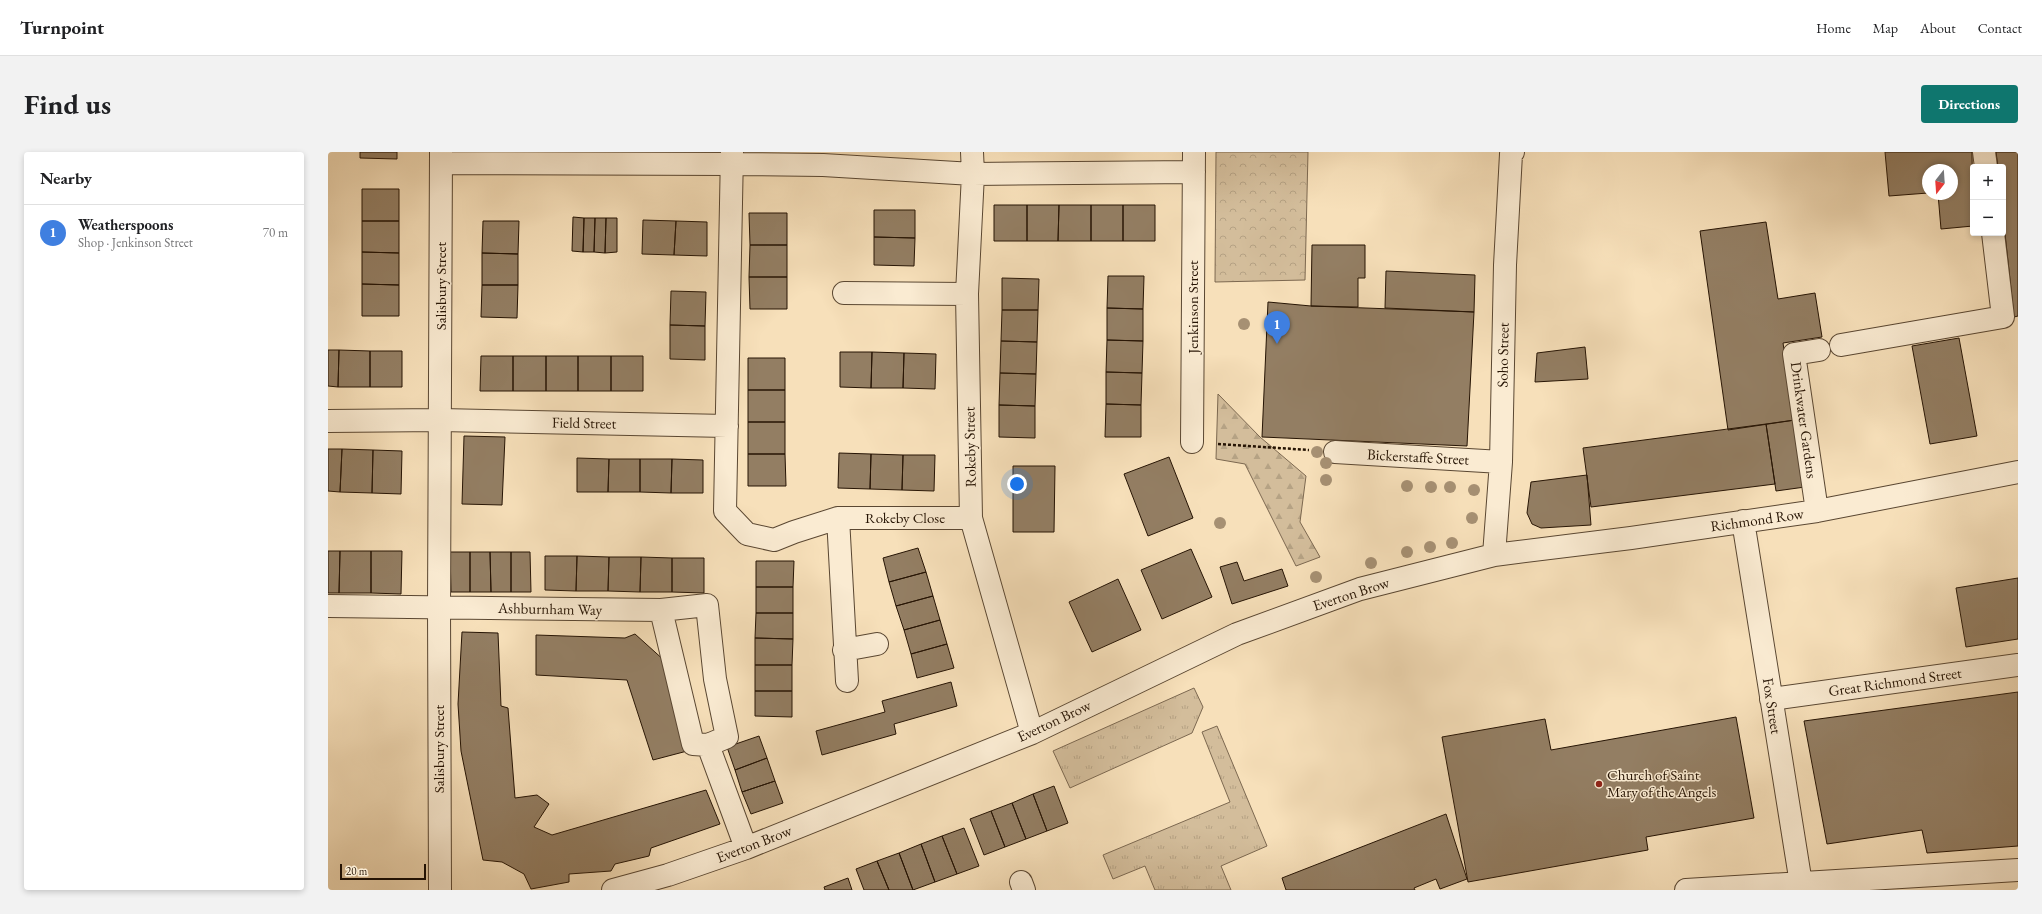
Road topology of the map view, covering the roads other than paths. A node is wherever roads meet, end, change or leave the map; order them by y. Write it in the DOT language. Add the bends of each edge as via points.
graph roads {
  1 [pos="972,152"];
  2 [pos="1984,152"];
  3 [pos="1512,153"];
  4 [pos="441,158"];
  5 [pos="732,158"];
  6 [pos="1194,162"];
  7 [pos="1986,164"];
  8 [pos="973,174"];
  9 [pos="1993,236"];
  10 [pos="844,293"];
  11 [pos="967,294"];
  12 [pos="1841,344"];
  13 [pos="1819,350"];
  14 [pos="441,420"];
  15 [pos="328,421"];
  16 [pos="727,426"];
  17 [pos="1192,442"];
  18 [pos="1335,452"];
  19 [pos="1502,462"];
  20 [pos="2018,472"];
  21 [pos="1817,511"];
  22 [pos="838,518"];
  23 [pos="972,518"];
  24 [pos="1743,521"];
  25 [pos="1494,555"];
  26 [pos="328,606"];
  27 [pos="439,607"];
  28 [pos="661,610"];
  29 [pos="877,644"];
  30 [pos="844,650"];
  31 [pos="2018,665"];
  32 [pos="847,681"];
  33 [pos="1771,699"];
  34 [pos="1032,733"];
  35 [pos="708,745"];
  36 [pos="746,848"];
  37 [pos="2018,870"];
  38 [pos="669,883"];
  39 [pos="1801,886"];
  40 [pos="440,890"];
  41 [pos="613,890"];
  42 [pos="1686,890"];
  1 -- 8 [label="street, Rokeby Street"];
  2 -- 7 [label="street"];
  3 -- 19 [label="street, Soho Street" via="1505,265"];
  4 -- 5 [label="street"];
  4 -- 14 [label="street, Salisbury Street"];
  5 -- 8 [label="street"];
  5 -- 16 [label="street"];
  6 -- 8 [label="street, Jenkinson Street"];
  6 -- 17 [label="street, Jenkinson Street"];
  8 -- 11 [label="street, Rokeby Street"];
  9 -- 12 [label="street" via="2003,317"];
  10 -- 11 [label="street"];
  11 -- 23 [label="street, Rokeby Street"];
  13 -- 21 [label="street, Drinkwater Gardens" via="1794,354"];
  14 -- 15 [label="street"];
  14 -- 16 [label="street, Field Street"];
  14 -- 27 [label="street, Salisbury Street"];
  16 -- 22 [label="street, Rokeby Close" via="725,511 747,534 774,540"];
  18 -- 19 [label="street, Bickerstaffe Street"];
  19 -- 25 [label="street, Soho Street"];
  20 -- 21 [label="street, Richmond Row"];
  21 -- 24 [label="street, Richmond Row"];
  22 -- 23 [label="street, Rokeby Close"];
  22 -- 30 [label="street"];
  23 -- 34 [label="street, Rokeby Street"];
  24 -- 25 [label="street, Richmond Row"];
  24 -- 33 [label="street, Fox Street"];
  25 -- 34 [label="street, Everton Brow" via="1360,589 1237,634"];
  26 -- 27 [label="street"];
  27 -- 28 [label="street, Ashburnham Way"];
  27 -- 40 [label="street, Salisbury Street"];
  28 -- 35 [label="street" via="693,744"];
  28 -- 35 [label="street, Ashburnham Way" via="707,605 715,679 727,738"];
  29 -- 30 [label="street"];
  30 -- 32 [label="street"];
  31 -- 33 [label="street, Great Richmond Street"];
  33 -- 39 [label="street, Fox Street"];
  34 -- 36 [label="street, Everton Brow"];
  35 -- 36 [label="street"];
  36 -- 38 [label="street, Everton Brow"];
  37 -- 39 [label="street"];
  38 -- 41 [label="street, Everton Brow"];
  39 -- 42 [label="street"];
}
